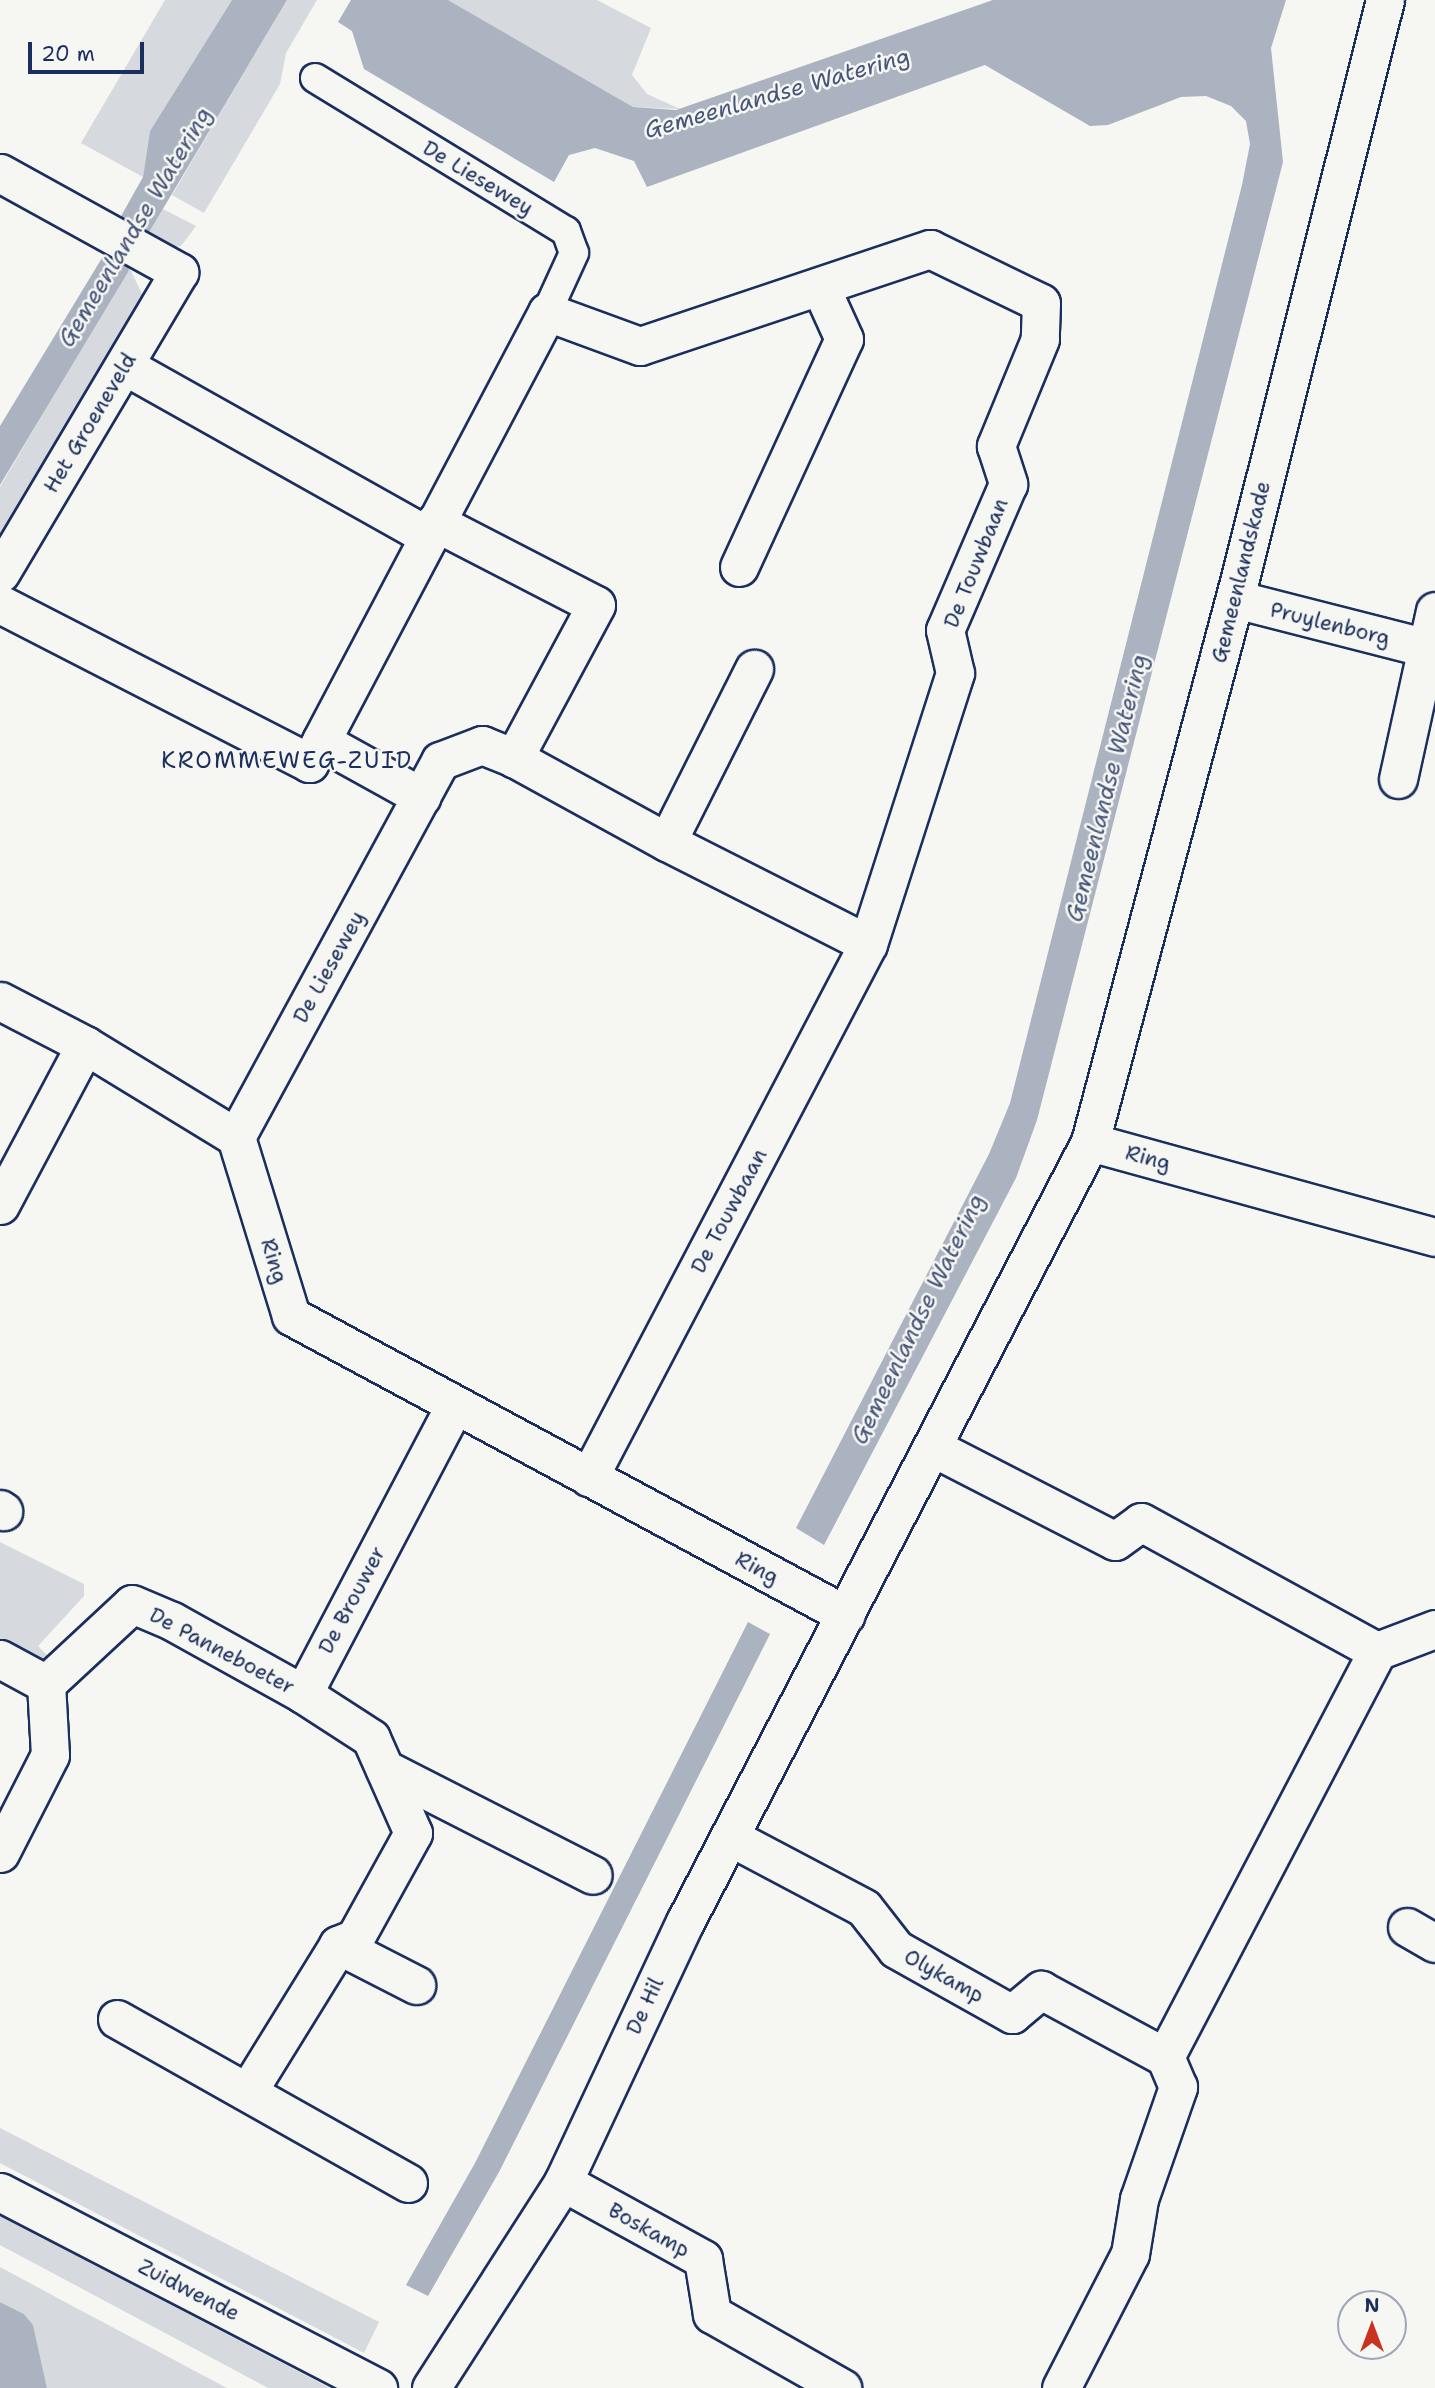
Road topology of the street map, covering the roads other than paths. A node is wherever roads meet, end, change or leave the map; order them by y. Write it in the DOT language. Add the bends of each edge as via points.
graph roads {
  1 [pos="1385,0"];
  2 [pos="314,78"];
  3 [pos="0,173"];
  4 [pos="820,286"];
  5 [pos="547,312"];
  6 [pos="125,366"];
  7 [pos="431,529"];
  8 [pos="739,567"];
  9 [pos="0,573"];
  10 [pos="1235,599"];
  11 [pos="0,604"];
  12 [pos="1435,611"];
  13 [pos="1430,649"];
  14 [pos="754,669"];
  15 [pos="321,741"];
  16 [pos="514,758"];
  17 [pos="1398,779"];
  18 [pos="422,797"];
  19 [pos="667,842"];
  20 [pos="868,944"];
  21 [pos="0,1001"];
  22 [pos="85,1045"];
  23 [pos="236,1136"];
  24 [pos="1090,1142"];
  25 [pos="0,1205"];
  26 [pos="1435,1237"];
  27 [pos="454,1406"];
  28 [pos="934,1448"];
  29 [pos="589,1477"];
  30 [pos="846,1615"];
  31 [pos="1435,1629"];
  32 [pos="1377,1651"];
  33 [pos="0,1659"];
  34 [pos="46,1684"];
  35 [pos="303,1694"];
  36 [pos="385,1769"];
  37 [pos="732,1838"];
  38 [pos="0,1853"];
  39 [pos="593,1875"];
  40 [pos="338,1945"];
  41 [pos="416,1985"];
  42 [pos="117,2019"];
  43 [pos="1165,2057"];
  44 [pos="248,2091"];
  45 [pos="563,2182"];
  46 [pos="408,2183"];
  47 [pos="0,2192"];
  48 [pos="378,2388"];
  49 [pos="431,2388"];
  50 [pos="842,2388"];
  51 [pos="1061,2388"];
  1 -- 10 [label="street, Gemeenlandskade"];
  2 -- 5 [label="street, De Liesewey" via="566,231 575,253"];
  3 -- 6 [label="street, Het Groeneveld" via="164,264"];
  4 -- 5 [label="street" via="640,346"];
  4 -- 8 [label="street" via="844,339"];
  4 -- 20 [label="street, De Touwbaan" via="930,249 1041,303 1040,338 996,446 1008,484 946,630 955,673"];
  5 -- 7 [label="street, De Liesewey"];
  6 -- 7 [label="street"];
  6 -- 9 [label="street, Het Groeneveld"];
  7 -- 15 [label="street, De Liesewey"];
  7 -- 16 [label="street" via="596,604"];
  10 -- 13 [label="street, Pruylenborg"];
  10 -- 24 [label="street, Gemeenlandskade"];
  11 -- 15 [label="street, De Liesewey" via="309,763"];
  12 -- 13 [label="street"];
  13 -- 17 [label="street"];
  14 -- 19 [label="street"];
  15 -- 18 [label="street"];
  16 -- 18 [label="street, De Liesewey" via="482,745 440,761"];
  16 -- 19 [label="street, De Liesewey"];
  18 -- 23 [label="street, De Liesewey"];
  19 -- 20 [label="street"];
  20 -- 29 [label="street, De Touwbaan"];
  21 -- 22 [label="street"];
  22 -- 23 [label="street"];
  22 -- 25 [label="street"];
  23 -- 27 [label="street, Ring" via="291,1317"];
  24 -- 26 [label="street, Ring"];
  24 -- 28 [label="street"];
  27 -- 29 [label="street, Ring"];
  27 -- 35 [label="street, De Brouwer"];
  28 -- 30 [label="street"];
  28 -- 32 [label="street" via="1115,1541 1140,1522"];
  29 -- 30 [label="street, Ring"];
  30 -- 37 [label="street, De Hil"];
  31 -- 32 [label="street"];
  32 -- 43 [label="street"];
  33 -- 34 [label="street"];
  34 -- 35 [label="street, De Panneboeter" via="132,1604 172,1621"];
  34 -- 38 [label="street" via="50,1755"];
  35 -- 36 [label="street" via="371,1738"];
  36 -- 39 [label="street"];
  36 -- 40 [label="street" via="413,1833 355,1938"];
  37 -- 43 [label="street, Olykamp" via="864,1908 896,1949 1012,2014 1041,1990"];
  37 -- 45 [label="street, De Hil" via="685,1922"];
  40 -- 41 [label="street"];
  40 -- 44 [label="street"];
  42 -- 44 [label="street"];
  43 -- 51 [label="street" via="1178,2087 1139,2199 1130,2254"];
  44 -- 46 [label="street"];
  45 -- 49 [label="street, De Hil"];
  45 -- 50 [label="street, Boskamp" via="703,2259 712,2314"];
  47 -- 48 [label="street, Zuidwende"];
}
